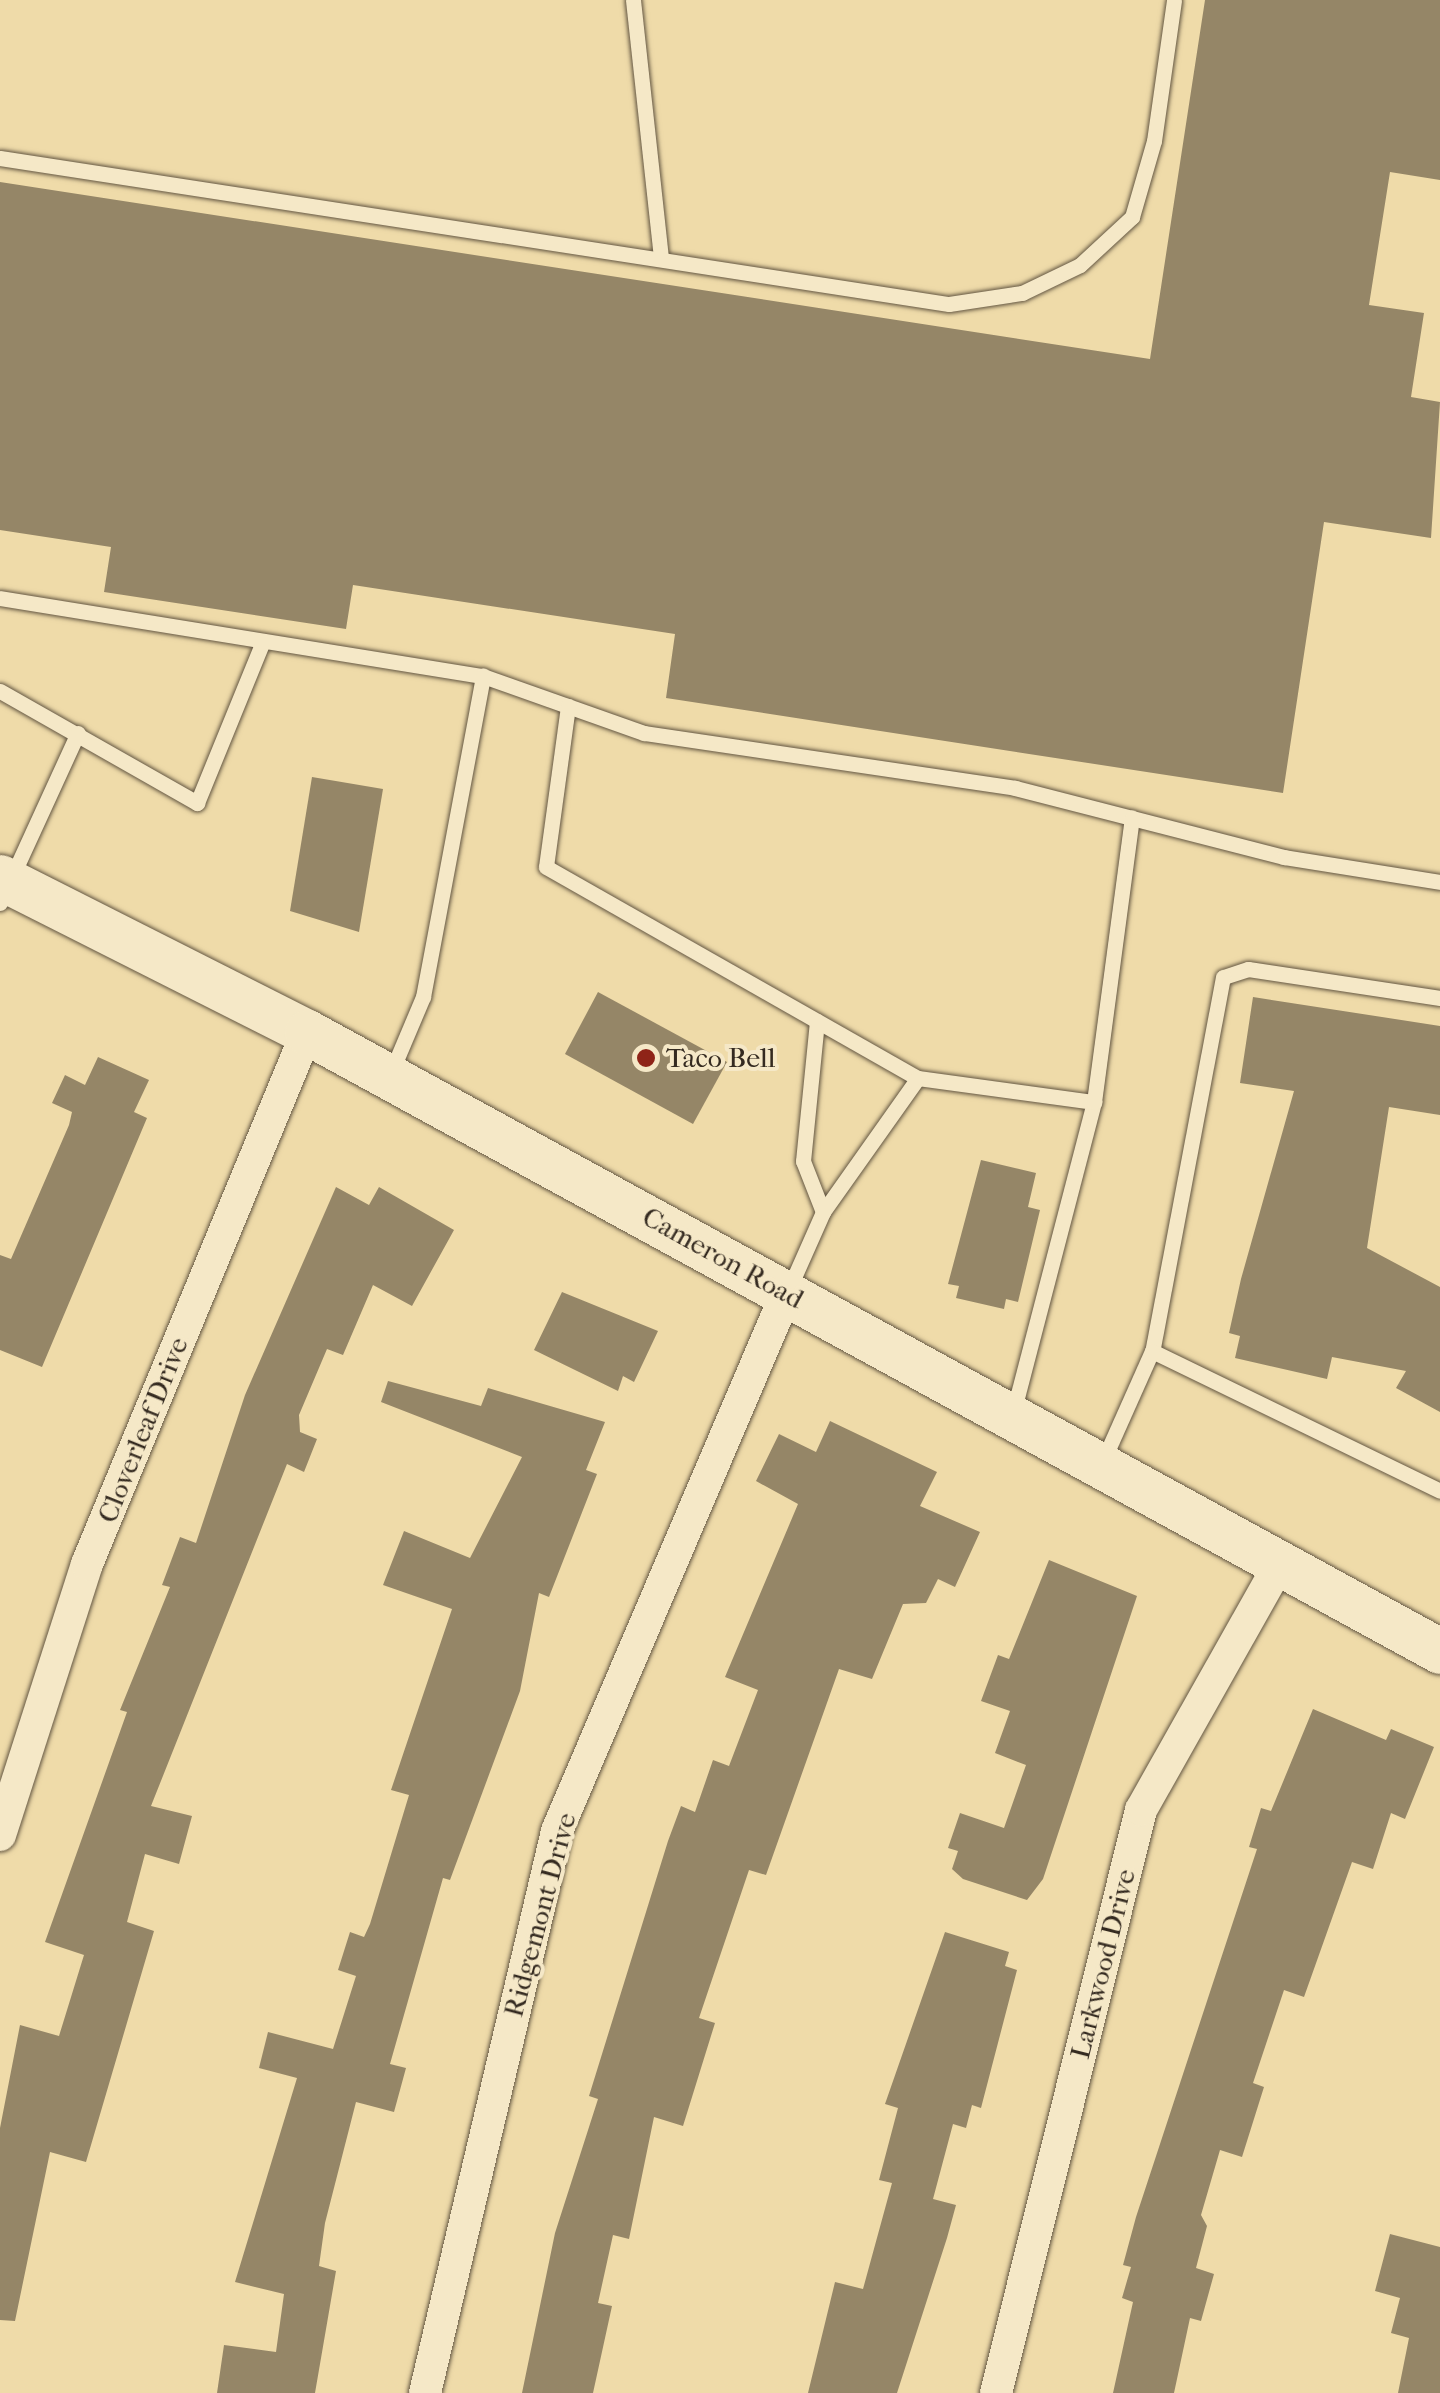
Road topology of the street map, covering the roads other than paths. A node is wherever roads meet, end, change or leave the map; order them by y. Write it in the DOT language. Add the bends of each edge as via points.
graph roads {
  1 [pos="633,0"];
  2 [pos="1174,0"];
  3 [pos="0,158"];
  4 [pos="660,257"];
  5 [pos="0,598"];
  6 [pos="263,641"];
  7 [pos="483,676"];
  8 [pos="0,690"];
  9 [pos="568,706"];
  10 [pos="78,733"];
  11 [pos="1132,818"];
  12 [pos="1440,882"];
  13 [pos="5,888"];
  14 [pos="1440,998"];
  15 [pos="817,1021"];
  16 [pos="307,1032"];
  17 [pos="390,1077"];
  18 [pos="918,1078"];
  19 [pos="1094,1102"];
  20 [pos="824,1212"];
  21 [pos="787,1292"];
  22 [pos="1152,1351"];
  23 [pos="1012,1418"];
  24 [pos="1101,1464"];
  25 [pos="1440,1491"];
  26 [pos="1281,1562"];
  27 [pos="1440,1651"];
  28 [pos="0,1835"];
  29 [pos="425,2393"];
  30 [pos="996,2393"];
  1 -- 4 [label="lane"];
  2 -- 4 [label="lane" via="1154,141 1132,217 1080,265 1022,293 949,304"];
  3 -- 4 [label="lane"];
  5 -- 6 [label="lane"];
  6 -- 7 [label="lane"];
  6 -- 10 [label="lane" via="197,803"];
  7 -- 9 [label="lane"];
  7 -- 17 [label="lane" via="423,997"];
  8 -- 10 [label="lane"];
  9 -- 11 [label="lane" via="644,733 1014,788"];
  9 -- 15 [label="lane" via="546,867"];
  10 -- 13 [label="lane"];
  11 -- 12 [label="lane" via="1284,857"];
  11 -- 19 [label="lane"];
  13 -- 16 [label="main road, Cameron Road"];
  14 -- 22 [label="lane" via="1248,969 1223,977"];
  15 -- 18 [label="lane"];
  15 -- 20 [label="lane" via="803,1161"];
  16 -- 17 [label="main road, Cameron Road"];
  16 -- 28 [label="street, Cloverleaf Drive" via="87,1564"];
  17 -- 21 [label="main road, Cameron Road"];
  18 -- 19 [label="lane"];
  18 -- 20 [label="lane"];
  19 -- 23 [label="lane"];
  20 -- 21 [label="lane"];
  21 -- 23 [label="main road, Cameron Road"];
  21 -- 29 [label="street, Ridgemont Drive" via="558,1831"];
  22 -- 24 [label="lane"];
  22 -- 25 [label="lane"];
  23 -- 24 [label="main road, Cameron Road"];
  24 -- 26 [label="main road, Cameron Road"];
  26 -- 27 [label="main road, Cameron Road"];
  26 -- 30 [label="street, Larkwood Drive" via="1142,1810"];
}
